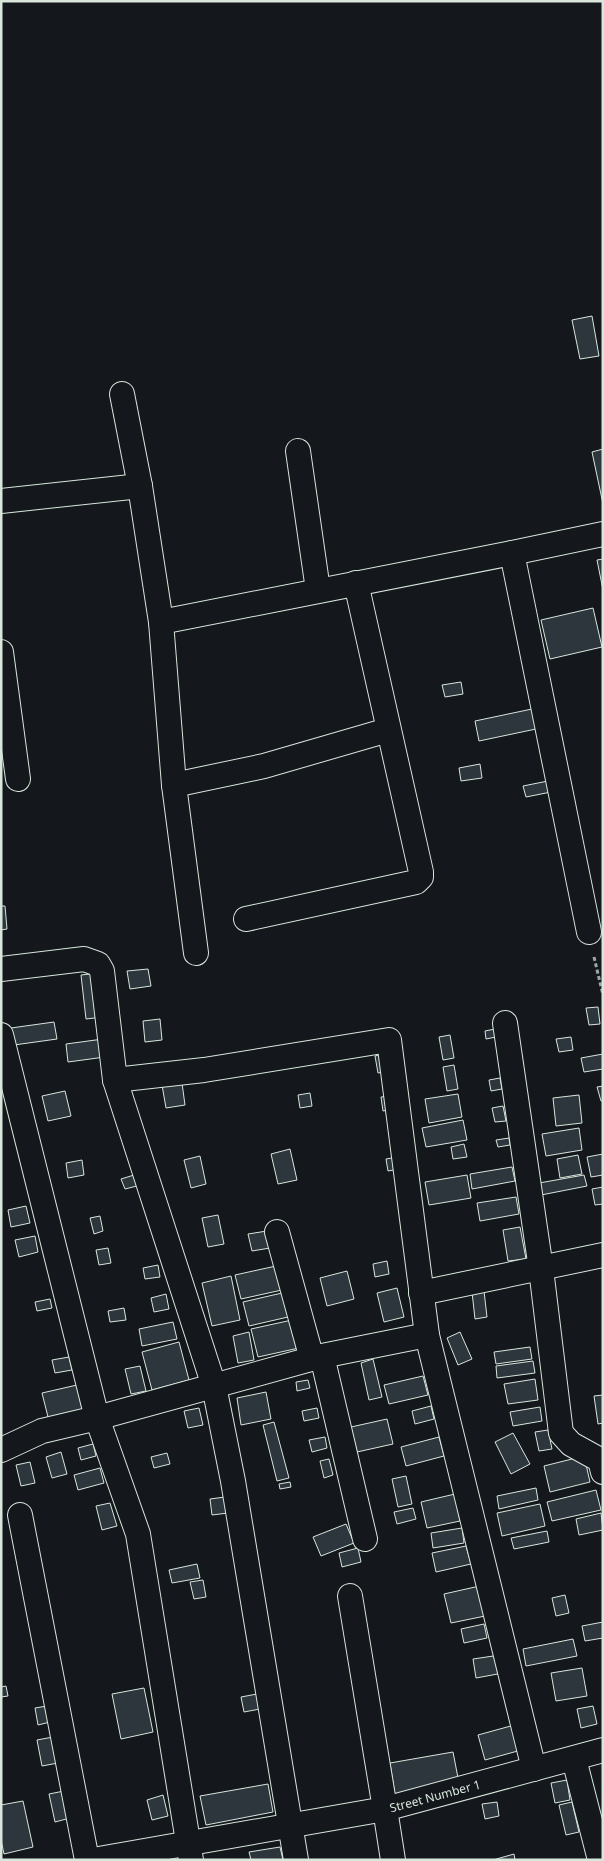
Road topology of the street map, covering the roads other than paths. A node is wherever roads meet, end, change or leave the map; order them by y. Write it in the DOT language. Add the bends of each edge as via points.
graph roads {
  1 [pos="122,394"];
  2 [pos="298,451"];
  3 [pos="140,486"];
  4 [pos="1,500"];
  5 [pos="603,534"];
  6 [pos="512,554"];
  7 [pos="356,583"];
  8 [pos="318,590"];
  9 [pos="161,622"];
  10 [pos="1,652"];
  11 [pos="388,730"];
  12 [pos="18,779"];
  13 [pos="174,785"];
  14 [pos="246,919"];
  15 [pos="589,932"];
  16 [pos="196,953"];
  17 [pos="1,969"];
  18 [pos="505,1023"];
  19 [pos="1,1035"];
  20 [pos="115,1080"];
  21 [pos="277,1232"];
  22 [pos="603,1255"];
  23 [pos="541,1269"];
  24 [pos="421,1292"];
  25 [pos="427,1335"];
  26 [pos="317,1358"];
  27 [pos="214,1386"];
  28 [pos="97,1418"];
  29 [pos="1,1450"];
  30 [pos="602,1463"];
  31 [pos="20,1515"];
  32 [pos="365,1539"];
  33 [pos="350,1596"];
  34 [pos="603,1750"];
  35 [pos="574,1758"];
  36 [pos="534,1769"];
  37 [pos="384,1809"];
  38 [pos="290,1826"];
  39 [pos="190,1852"];
  40 [pos="87,1860"];
  41 [pos="93,1860"];
  42 [pos="296,1860"];
  43 [pos="393,1860"];
  44 [pos="600,1860"];
  1 -- 3 [label="street"];
  2 -- 8 [label="street"];
  3 -- 4 [label="street"];
  3 -- 9 [label="street"];
  5 -- 6 [label="street"];
  6 -- 7 [label="street"];
  6 -- 15 [label="street"];
  7 -- 8 [label="street"];
  7 -- 11 [label="street"];
  8 -- 9 [label="street"];
  9 -- 13 [label="street"];
  10 -- 12 [label="street"];
  11 -- 13 [label="street" via="264,766"];
  11 -- 14 [label="street" via="421,877 416,882"];
  13 -- 16 [label="street"];
  17 -- 20 [label="street" via="84,959 98,964 102,971"];
  18 -- 23 [label="street"];
  19 -- 28 [label="street"];
  20 -- 24 [label="street" via="204,1070 389,1040"];
  20 -- 27 [label="street"];
  21 -- 26 [label="street"];
  22 -- 23 [label="street"];
  23 -- 24 [label="street"];
  23 -- 30 [label="street" via="560,1433 570,1444"];
  24 -- 25 [label="street"];
  25 -- 26 [label="street"];
  25 -- 36 [label="street"];
  26 -- 27 [label="street"];
  26 -- 32 [label="street"];
  27 -- 28 [label="street"];
  27 -- 38 [label="street" via="233,1481"];
  28 -- 29 [label="street" via="42,1431"];
  28 -- 39 [label="street" via="138,1534"];
  31 -- 40 [label="street"];
  33 -- 37 [label="street"];
  34 -- 35 [label="street, Street Number 1"];
  35 -- 36 [label="street, Street Number 1"];
  35 -- 44 [label="street"];
  36 -- 37 [label="street, Street Number 1"];
  37 -- 38 [label="street"];
  37 -- 43 [label="street, Street Number 1"];
  38 -- 39 [label="street"];
  38 -- 42 [label="street"];
  39 -- 41 [label="street"];
}
